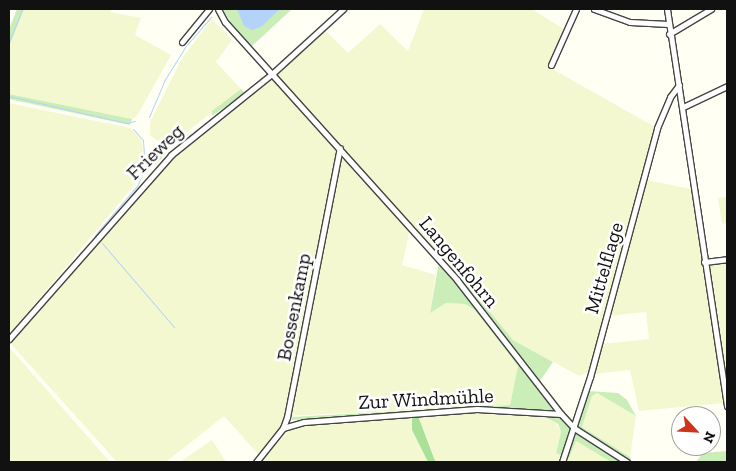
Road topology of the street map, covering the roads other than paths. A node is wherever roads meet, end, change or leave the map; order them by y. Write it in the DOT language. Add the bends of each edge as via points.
graph roads {
  1 [pos="209,9"];
  2 [pos="218,9"];
  3 [pos="343,9"];
  4 [pos="576,9"];
  5 [pos="594,9"];
  6 [pos="667,9"];
  7 [pos="711,9"];
  8 [pos="668,24"];
  9 [pos="669,34"];
  10 [pos="182,42"];
  11 [pos="551,65"];
  12 [pos="273,73"];
  13 [pos="679,86"];
  14 [pos="727,86"];
  15 [pos="683,107"];
  16 [pos="340,148"];
  17 [pos="727,259"];
  18 [pos="704,262"];
  19 [pos="9,339"];
  20 [pos="727,407"];
  21 [pos="562,414"];
  22 [pos="287,417"];
  23 [pos="293,424"];
  24 [pos="283,428"];
  25 [pos="574,428"];
  26 [pos="256,462"];
  27 [pos="562,462"];
  28 [pos="627,462"];
  1 -- 10 [label="street"];
  2 -- 12 [label="street, Langenfohrn" via="225,22"];
  3 -- 12 [label="street, Frieweg"];
  4 -- 11 [label="street"];
  5 -- 8 [label="street" via="630,22"];
  6 -- 8 [label="street"];
  7 -- 9 [label="street"];
  8 -- 9 [label="street"];
  9 -- 13 [label="street"];
  12 -- 16 [label="street, Langenfohrn"];
  12 -- 19 [label="street, Frieweg" via="219,114 151,174"];
  13 -- 15 [label="street"];
  13 -- 25 [label="street, Mittelflage" via="670,97 657,128"];
  14 -- 15 [label="street"];
  15 -- 18 [label="street"];
  16 -- 21 [label="street, Langenfohrn" via="457,280"];
  16 -- 22 [label="street, Bossenkamp"];
  17 -- 18 [label="street"];
  18 -- 20 [label="street"];
  21 -- 23 [label="street, Zur Windmühle" via="477,409"];
  21 -- 25 [label="street, Langenfohrn"];
  22 -- 23 [label="street"];
  22 -- 24 [label="street, Bossenkamp"];
  23 -- 24 [label="street, Zur Windmühle"];
  24 -- 26 [label="street, Bossenkamp"];
  25 -- 27 [label="street, Mittelflage"];
  25 -- 28 [label="street, Langenfohrn"];
}
